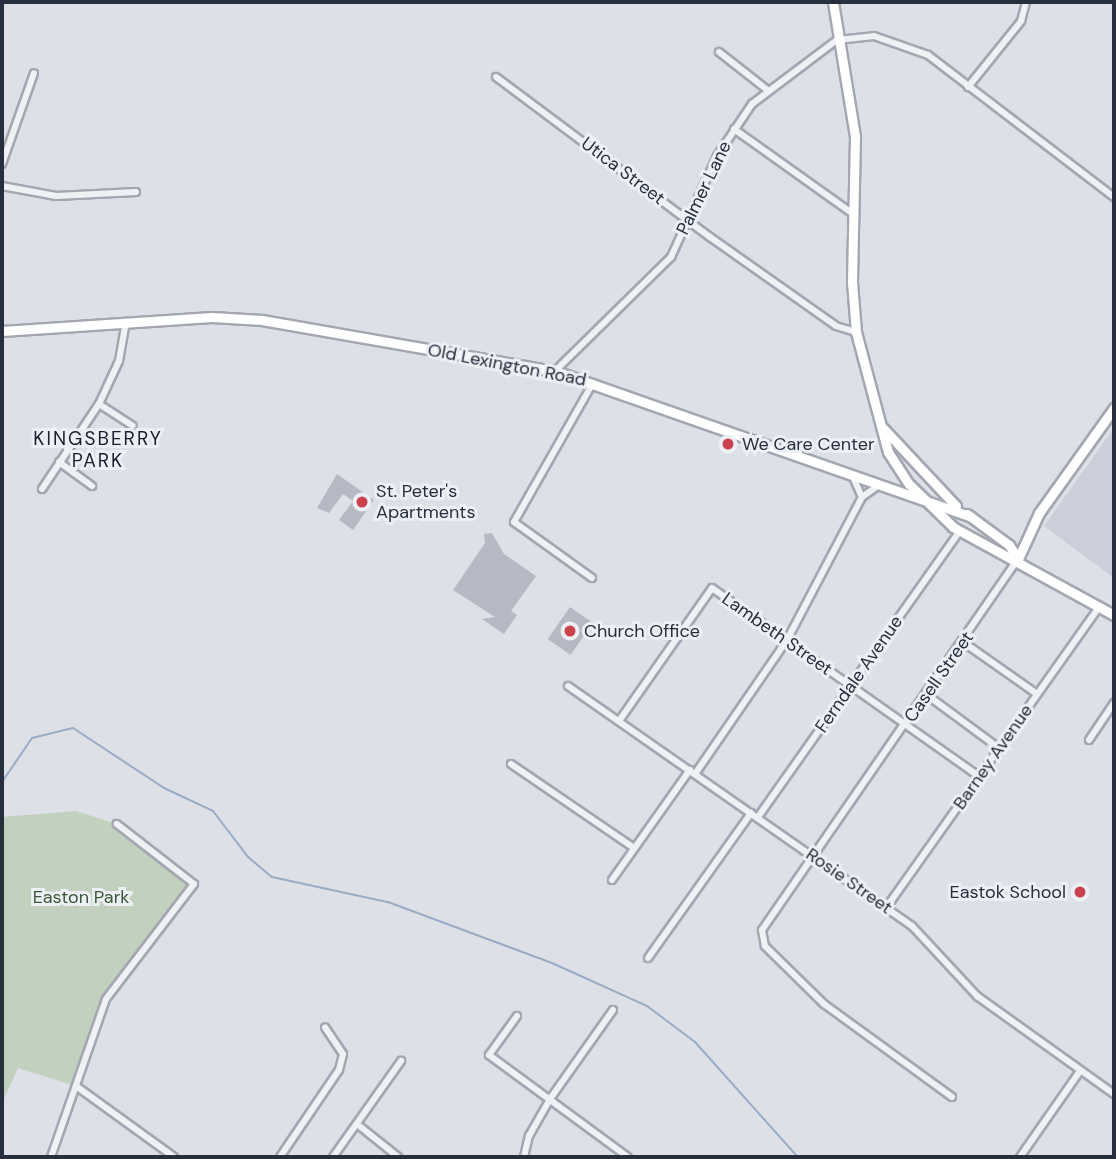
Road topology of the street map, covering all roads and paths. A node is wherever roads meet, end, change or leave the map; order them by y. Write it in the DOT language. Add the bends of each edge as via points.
graph roads {
  1 [pos="832,2"];
  2 [pos="1026,2"];
  3 [pos="837,40"];
  4 [pos="719,52"];
  5 [pos="34,73"];
  6 [pos="496,77"];
  7 [pos="968,87"];
  8 [pos="766,89"];
  9 [pos="734,129"];
  10 [pos="2,164"];
  11 [pos="2,186"];
  12 [pos="135,192"];
  13 [pos="1114,197"];
  14 [pos="855,216"];
  15 [pos="687,220"];
  16 [pos="126,322"];
  17 [pos="2,331"];
  18 [pos="856,332"];
  19 [pos="555,371"];
  20 [pos="594,381"];
  21 [pos="99,404"];
  22 [pos="1114,408"];
  23 [pos="133,426"];
  24 [pos="883,428"];
  25 [pos="59,462"];
  26 [pos="851,475"];
  27 [pos="92,486"];
  28 [pos="878,486"];
  29 [pos="42,489"];
  30 [pos="862,497"];
  31 [pos="923,500"];
  32 [pos="971,517"];
  33 [pos="960,531"];
  34 [pos="1018,559"];
  35 [pos="592,578"];
  36 [pos="1100,606"];
  37 [pos="1114,615"];
  38 [pos="787,640"];
  39 [pos="963,642"];
  40 [pos="851,685"];
  41 [pos="568,686"];
  42 [pos="1037,694"];
  43 [pos="928,695"];
  44 [pos="1114,703"];
  45 [pos="1112,713"];
  46 [pos="619,721"];
  47 [pos="906,725"];
  48 [pos="1089,740"];
  49 [pos="999,748"];
  50 [pos="511,764"];
  51 [pos="692,772"];
  52 [pos="979,776"];
  53 [pos="751,813"];
  54 [pos="758,817"];
  55 [pos="117,824"];
  56 [pos="634,848"];
  57 [pos="812,855"];
  58 [pos="612,880"];
  59 [pos="887,908"];
  60 [pos="648,958"];
  61 [pos="613,1010"];
  62 [pos="517,1016"];
  63 [pos="325,1027"];
  64 [pos="401,1061"];
  65 [pos="1080,1071"];
  66 [pos="76,1086"];
  67 [pos="1114,1094"];
  68 [pos="952,1097"];
  69 [pos="550,1098"];
  70 [pos="357,1124"];
  71 [pos="51,1157"];
  72 [pos="174,1157"];
  73 [pos="279,1157"];
  74 [pos="333,1157"];
  75 [pos="398,1157"];
  76 [pos="524,1157"];
  77 [pos="628,1157"];
  78 [pos="1020,1157"];
  1 -- 3 [label="street"];
  2 -- 7 [label="street" via="1021,21"];
  3 -- 7 [label="street, Palmer Lane" via="874,36 902,42"];
  3 -- 8 [label="street, Palmer Lane"];
  3 -- 14 [label="street" via="855,137"];
  4 -- 8 [label="street"];
  5 -- 10 [label="street"];
  6 -- 15 [label="street, Utica Street"];
  7 -- 13 [label="street, Palmer Lane"];
  8 -- 9 [label="street, Palmer Lane"];
  9 -- 14 [label="street"];
  9 -- 15 [label="street, Palmer Lane"];
  11 -- 12 [label="street" via="56,196"];
  14 -- 18 [label="street" via="852,282"];
  15 -- 18 [label="street, Utica Street" via="836,326"];
  15 -- 19 [label="street, Palmer Lane" via="663,265"];
  16 -- 17 [label="street, Old Lexington Road"];
  16 -- 19 [label="street, Old Lexington Road" via="262,320"];
  16 -- 21 [label="street" via="120,361"];
  18 -- 24 [label="street"];
  19 -- 20 [label="street, Old Lexington Road"];
  20 -- 26 [label="street, Old Lexington Road"];
  20 -- 35 [label="street" via="514,522"];
  21 -- 23 [label="street"];
  21 -- 25 [label="street"];
  22 -- 34 [label="street, Casell Street" via="1039,513"];
  24 -- 31 [label="street" via="895,465"];
  24 -- 32 [label="street" via="929,483"];
  25 -- 27 [label="street"];
  25 -- 29 [label="street"];
  26 -- 28 [label="street, Old Lexington Road"];
  26 -- 30 [label="street"];
  28 -- 30 [label="street"];
  28 -- 31 [label="street, Old Lexington Road"];
  30 -- 38 [label="street"];
  31 -- 32 [label="street"];
  31 -- 33 [label="street, Old Lexington Road"];
  32 -- 34 [label="street, Old Lexington Road" via="1009,545"];
  33 -- 34 [label="street, Old Lexington Road" via="999,555"];
  33 -- 40 [label="street, Ferndale Avenue"];
  34 -- 36 [label="street, Old Lexington Road"];
  34 -- 39 [label="street, Casell Street"];
  36 -- 37 [label="street, Old Lexington Road"];
  36 -- 42 [label="street, Barney Avenue"];
  38 -- 40 [label="street, Lambeth Street"];
  38 -- 46 [label="street, Lambeth Street" via="712,588"];
  38 -- 51 [label="street"];
  39 -- 42 [label="street"];
  39 -- 43 [label="street, Casell Street"];
  40 -- 47 [label="street, Lambeth Street"];
  40 -- 54 [label="street, Ferndale Avenue"];
  41 -- 46 [label="street, Rosie Street"];
  42 -- 49 [label="street, Barney Avenue"];
  43 -- 47 [label="street, Casell Street"];
  43 -- 49 [label="street"];
  44 -- 45 [label="street"];
  45 -- 48 [label="street"];
  46 -- 51 [label="street, Rosie Street"];
  47 -- 52 [label="street, Lambeth Street"];
  47 -- 57 [label="street, Casell Street"];
  49 -- 52 [label="street, Barney Avenue"];
  50 -- 56 [label="street"];
  51 -- 53 [label="street, Rosie Street"];
  51 -- 56 [label="street"];
  52 -- 59 [label="street, Barney Avenue"];
  53 -- 54 [label="street, Rosie Street"];
  53 -- 60 [label="street"];
  54 -- 57 [label="street, Rosie Street"];
  55 -- 66 [label="street" via="194,884 106,999"];
  56 -- 58 [label="street"];
  57 -- 59 [label="street, Rosie Street"];
  57 -- 68 [label="street, Casell Street" via="762,930 762,942 824,1004"];
  59 -- 65 [label="street, Rosie Street" via="924,936 977,996"];
  61 -- 69 [label="street"];
  62 -- 69 [label="street" via="489,1055"];
  63 -- 73 [label="street" via="343,1054 339,1070"];
  64 -- 70 [label="street"];
  65 -- 67 [label="street, Rosie Street"];
  65 -- 78 [label="street"];
  66 -- 71 [label="street"];
  66 -- 72 [label="street"];
  69 -- 76 [label="street" via="529,1136"];
  69 -- 77 [label="street"];
  70 -- 74 [label="street"];
  70 -- 75 [label="street"];
}
